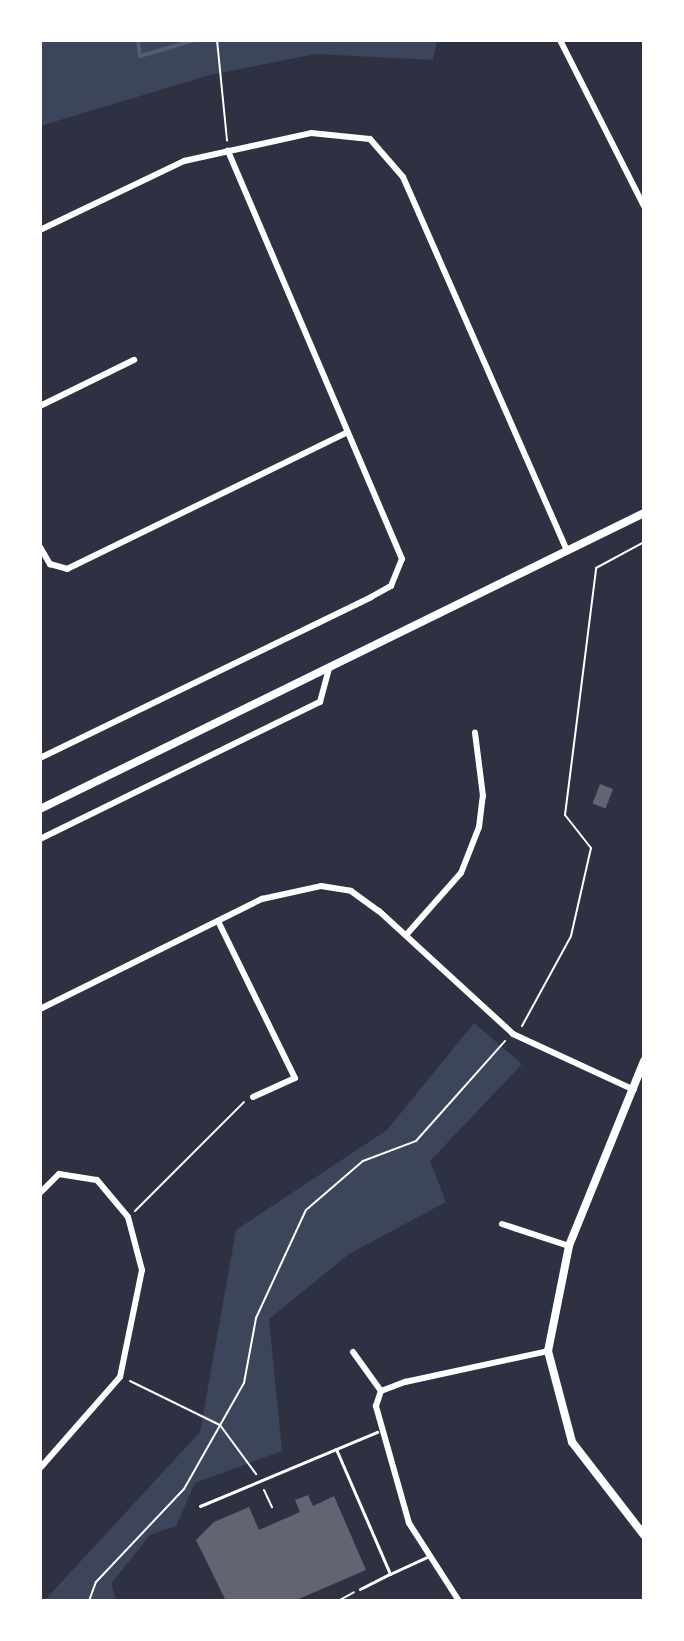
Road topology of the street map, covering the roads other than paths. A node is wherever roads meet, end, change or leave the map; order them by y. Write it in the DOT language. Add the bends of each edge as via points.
graph roads {
  1 [pos="560,40"];
  2 [pos="228,151"];
  3 [pos="644,206"];
  4 [pos="40,230"];
  5 [pos="134,360"];
  6 [pos="40,406"];
  7 [pos="346,433"];
  8 [pos="644,513"];
  9 [pos="40,547"];
  10 [pos="566,549"];
  11 [pos="329,669"];
  12 [pos="475,733"];
  13 [pos="40,758"];
  14 [pos="40,809"];
  15 [pos="40,839"];
  16 [pos="218,921"];
  17 [pos="407,934"];
  18 [pos="40,1009"];
  19 [pos="644,1061"];
  20 [pos="634,1090"];
  21 [pos="253,1097"];
  22 [pos="40,1193"];
  23 [pos="502,1224"];
  24 [pos="569,1246"];
  25 [pos="548,1351"];
  26 [pos="353,1352"];
  27 [pos="381,1391"];
  28 [pos="377,1432"];
  29 [pos="336,1449"];
  30 [pos="40,1468"];
  31 [pos="200,1506"];
  32 [pos="644,1535"];
  33 [pos="427,1557"];
  34 [pos="390,1574"];
  35 [pos="360,1589"];
  36 [pos="459,1601"];
  1 -- 3 [label="street"];
  2 -- 4 [label="street" via="184,161"];
  2 -- 7 [label="street"];
  2 -- 10 [label="street" via="333,132 370,139 386,153"];
  5 -- 6 [label="street"];
  7 -- 9 [label="street" via="67,569 50,564"];
  7 -- 13 [label="street" via="402,559 391,586"];
  8 -- 10 [label="street"];
  10 -- 11 [label="street"];
  11 -- 14 [label="street"];
  11 -- 15 [label="street" via="320,702"];
  12 -- 17 [label="street" via="483,796 479,827 461,873"];
  16 -- 17 [label="street" via="291,888 321,886 351,891"];
  16 -- 18 [label="street"];
  16 -- 21 [label="street" via="295,1078"];
  17 -- 20 [label="street" via="513,1034"];
  19 -- 20 [label="street"];
  20 -- 24 [label="street"];
  22 -- 30 [label="street" via="59,1174 83,1173 128,1217 142,1270 120,1377"];
  23 -- 24 [label="street"];
  24 -- 25 [label="street"];
  25 -- 27 [label="street"];
  25 -- 32 [label="street" via="572,1442"];
  26 -- 27 [label="street"];
  27 -- 28 [label="street"];
  28 -- 29 [label="lane"];
  28 -- 33 [label="street"];
  29 -- 31 [label="lane"];
  29 -- 34 [label="lane"];
  33 -- 34 [label="lane"];
  33 -- 36 [label="street"];
  34 -- 35 [label="lane"];
}
